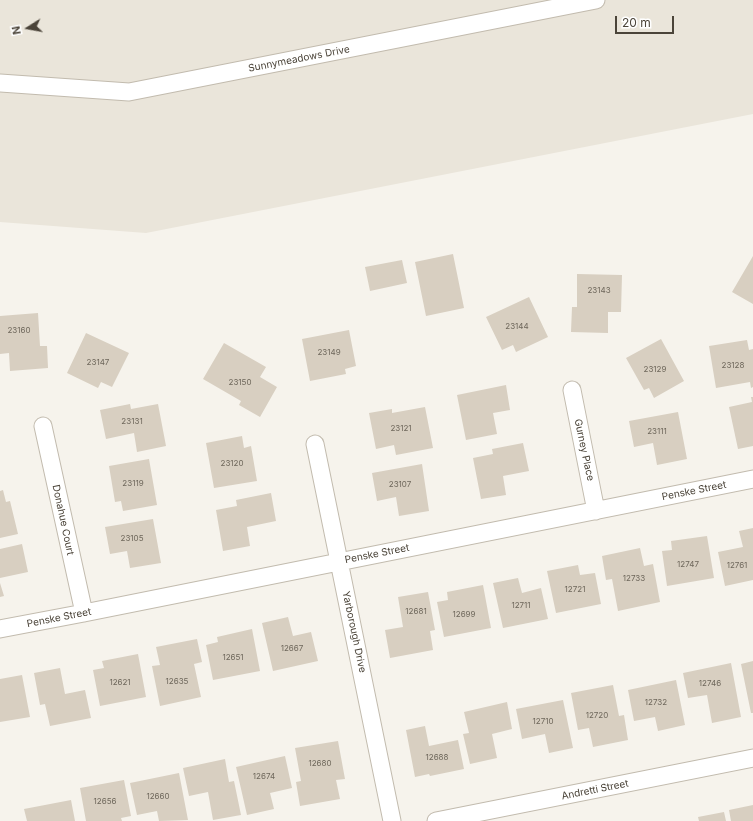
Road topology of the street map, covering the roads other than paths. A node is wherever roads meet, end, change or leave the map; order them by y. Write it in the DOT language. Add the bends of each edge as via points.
graph roads {
  1 [pos="596,0"];
  2 [pos="0,83"];
  3 [pos="572,390"];
  4 [pos="43,426"];
  5 [pos="315,444"];
  6 [pos="753,479"];
  7 [pos="596,511"];
  8 [pos="340,562"];
  9 [pos="84,613"];
  10 [pos="0,629"];
  11 [pos="753,758"];
  12 [pos="392,821"];
  13 [pos="436,821"];
  1 -- 2 [label="street, Sunnymeadows Drive" via="129,92"];
  3 -- 7 [label="street, Gurney Place"];
  4 -- 9 [label="street, Donahue Court"];
  5 -- 8 [label="street, Yarborough Drive"];
  6 -- 7 [label="street, Penske Street"];
  7 -- 8 [label="street, Penske Street"];
  8 -- 9 [label="street, Penske Street"];
  8 -- 12 [label="street, Yarborough Drive"];
  9 -- 10 [label="street, Penske Street"];
  11 -- 13 [label="street, Andretti Street"];
}
